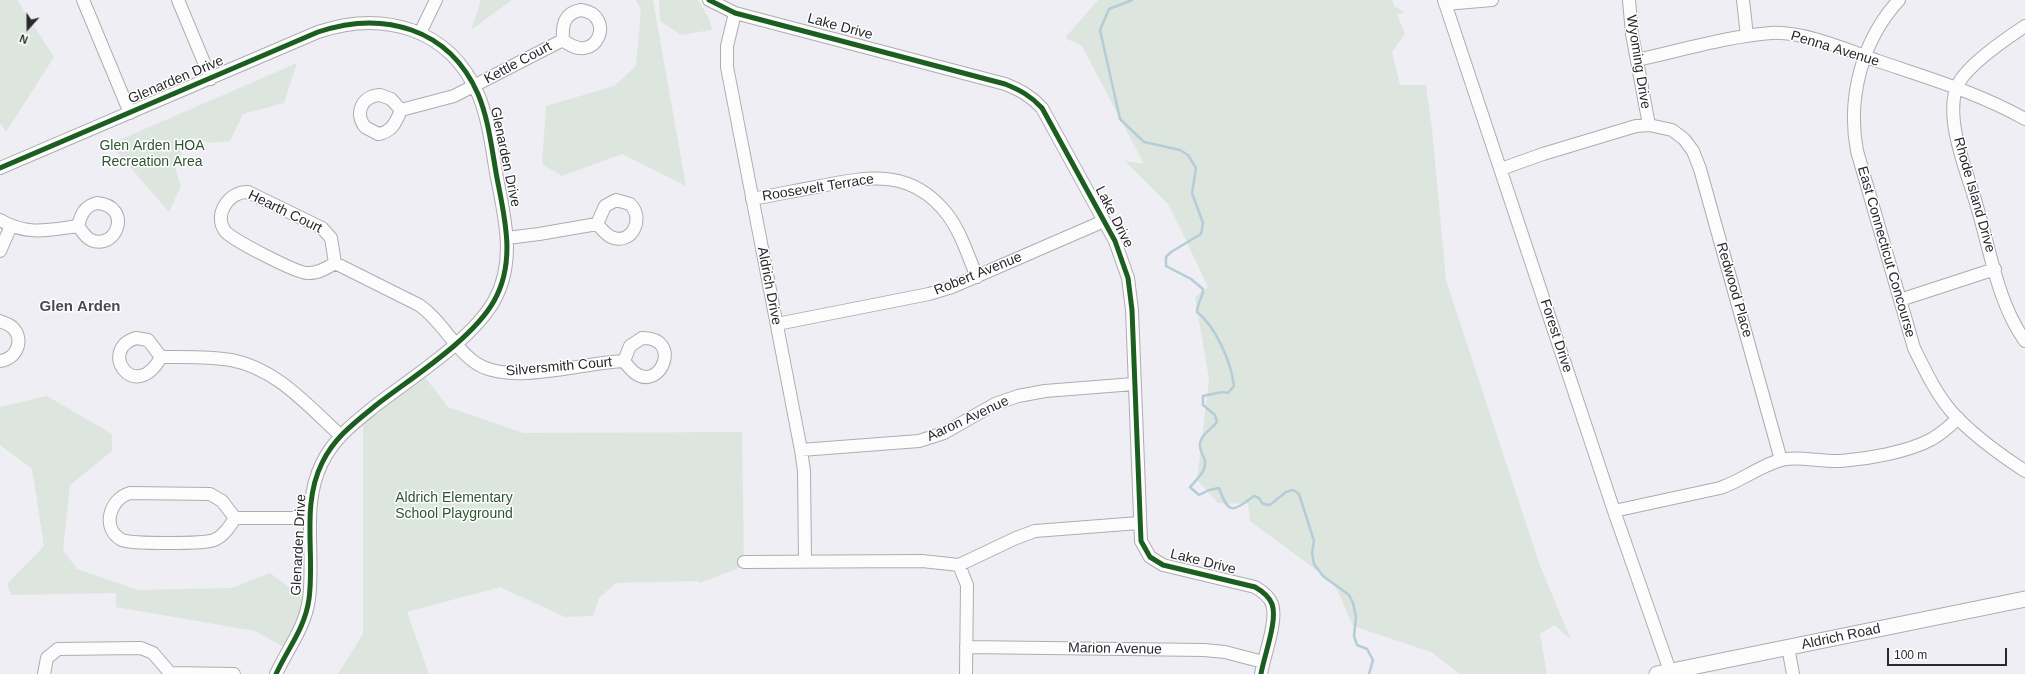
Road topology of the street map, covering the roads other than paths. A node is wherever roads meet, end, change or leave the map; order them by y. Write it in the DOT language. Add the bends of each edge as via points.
graph roads {
  1 [pos="83,0"];
  2 [pos="436,0"];
  3 [pos="709,0"];
  4 [pos="1492,0"];
  5 [pos="1629,0"];
  6 [pos="1743,0"];
  7 [pos="1899,0"];
  8 [pos="183,1"];
  9 [pos="1444,2"];
  10 [pos="735,13"];
  11 [pos="2025,26"];
  12 [pos="420,33"];
  13 [pos="1747,36"];
  14 [pos="562,40"];
  15 [pos="1865,57"];
  16 [pos="1637,60"];
  17 [pos="211,78"];
  18 [pos="474,86"];
  19 [pos="1956,88"];
  20 [pos="401,110"];
  21 [pos="130,113"];
  22 [pos="2025,119"];
  23 [pos="1649,125"];
  24 [pos="0,168"];
  25 [pos="1501,169"];
  26 [pos="752,199"];
  27 [pos="0,220"];
  28 [pos="1104,221"];
  29 [pos="597,224"];
  30 [pos="11,226"];
  31 [pos="78,226"];
  32 [pos="507,238"];
  33 [pos="0,251"];
  34 [pos="335,263"];
  35 [pos="1995,269"];
  36 [pos="977,277"];
  37 [pos="1900,300"];
  38 [pos="0,321"];
  39 [pos="776,324"];
  40 [pos="2025,341"];
  41 [pos="454,344"];
  42 [pos="161,358"];
  43 [pos="0,361"];
  44 [pos="624,361"];
  45 [pos="1134,384"];
  46 [pos="1958,418"];
  47 [pos="340,435"];
  48 [pos="802,450"];
  49 [pos="1781,460"];
  50 [pos="2025,471"];
  51 [pos="1614,510"];
  52 [pos="235,518"];
  53 [pos="310,518"];
  54 [pos="1139,523"];
  55 [pos="805,560"];
  56 [pos="744,562"];
  57 [pos="959,565"];
  58 [pos="2025,599"];
  59 [pos="966,647"];
  60 [pos="1788,647"];
  61 [pos="1262,668"];
  62 [pos="169,673"];
  63 [pos="1664,673"];
  64 [pos="44,674"];
  65 [pos="234,674"];
  66 [pos="276,674"];
  67 [pos="966,674"];
  68 [pos="1794,674"];
  1 -- 21 [label="street"];
  2 -- 12 [label="street"];
  3 -- 10 [label="street, Lake Drive"];
  4 -- 9 [label="street"];
  5 -- 16 [label="street, Wyoming Drive"];
  6 -- 13 [label="street"];
  7 -- 15 [label="street, East Connecticut Concourse" via="1890,10"];
  8 -- 17 [label="street"];
  9 -- 25 [label="street, Forest Drive"];
  10 -- 26 [label="street, Aldrich Drive" via="727,46 727,67"];
  10 -- 28 [label="street, Lake Drive" via="997,82 1024,92 1033,98 1046,115"];
  11 -- 19 [label="street" via="1968,70"];
  12 -- 17 [label="street, Glenarden Drive" via="381,22 342,25 318,32"];
  12 -- 18 [label="street, Glenarden Drive" via="448,52 463,68"];
  13 -- 15 [label="street, Penna Avenue" via="1791,34"];
  13 -- 16 [label="street, Penna Avenue"];
  14 -- 18 [label="street, Kettle Court"];
  15 -- 19 [label="street, Penna Avenue"];
  15 -- 37 [label="street, East Connecticut Concourse" via="1857,87 1853,130 1869,196"];
  16 -- 23 [label="street, Wyoming Drive"];
  17 -- 21 [label="street, Glenarden Drive"];
  18 -- 20 [label="street, Kettle Court" via="444,100"];
  18 -- 32 [label="street, Glenarden Drive" via="485,116 506,220"];
  19 -- 22 [label="street, Penna Avenue"];
  19 -- 35 [label="street, Rhode Island Drive" via="1954,122 1958,144"];
  21 -- 24 [label="street, Glenarden Drive"];
  23 -- 25 [label="street, Redwood Place" via="1629,128"];
  23 -- 49 [label="street, Redwood Place" via="1672,130 1684,139 1695,157"];
  25 -- 51 [label="street, Forest Drive"];
  26 -- 36 [label="street, Roosevelt Terrace" via="861,178 902,182 922,191 948,215"];
  26 -- 39 [label="street, Aldrich Drive"];
  27 -- 30 [label="street"];
  28 -- 36 [label="street, Robert Avenue"];
  28 -- 45 [label="street, Lake Drive" via="1119,250 1128,278 1132,310"];
  29 -- 32 [label="street"];
  30 -- 31 [label="street" via="34,231"];
  30 -- 33 [label="street"];
  32 -- 41 [label="street, Glenarden Drive" via="504,275 496,298 481,320"];
  34 -- 34 [label="street, Hearth Court" via="314,273 299,272 230,237 224,231 221,220 224,206 234,194 248,192 322,228 331,238"];
  34 -- 41 [label="street" via="419,304 435,317"];
  35 -- 37 [label="street"];
  35 -- 40 [label="street, Rhode Island Drive" via="2010,316"];
  36 -- 39 [label="street, Robert Avenue" via="929,294"];
  37 -- 46 [label="street, East Connecticut Concourse" via="1914,348 1923,368 1938,394"];
  38 -- 43 [label="street" via="12,327 19,342 11,357"];
  39 -- 48 [label="street, Aldrich Drive"];
  41 -- 44 [label="street, Silversmith Court" via="472,361 484,368 511,374"];
  41 -- 47 [label="street, Glenarden Drive"];
  42 -- 47 [label="street" via="211,357 232,360 260,370 287,387"];
  45 -- 48 [label="street, Aaron Avenue" via="1044,391 1018,396 995,404 944,433 919,442"];
  45 -- 54 [label="street, Lake Drive"];
  46 -- 49 [label="street" via="1932,439 1883,454 1841,461"];
  46 -- 50 [label="street, East Connecticut Concourse" via="1991,448"];
  47 -- 53 [label="street, Glenarden Drive" via="318,473"];
  48 -- 55 [label="street, Aldrich Drive"];
  49 -- 51 [label="street" via="1720,488"];
  51 -- 63 [label="street, Forest Drive"];
  52 -- 52 [label="street" via="222,535 208,542 126,542 114,532 110,520 114,502 130,493 210,494 222,501"];
  52 -- 53 [label="street"];
  53 -- 66 [label="street, Glenarden Drive" via="310,589 307,611 299,633"];
  54 -- 57 [label="street" via="1035,531"];
  54 -- 61 [label="street, Lake Drive" via="1144,549 1155,560 1168,566 1255,587 1266,594 1273,604 1274,615"];
  55 -- 56 [label="street"];
  55 -- 57 [label="street" via="922,561"];
  57 -- 59 [label="street" via="966,585"];
  58 -- 60 [label="main road, Aldrich Road"];
  59 -- 61 [label="street, Marion Avenue" via="1204,650 1225,652"];
  59 -- 67 [label="street"];
  60 -- 63 [label="main road, Aldrich Road"];
  60 -- 68 [label="street"];
  62 -- 64 [label="street" via="153,653 141,648 63,648 47,658"];
  62 -- 65 [label="street"];
}
